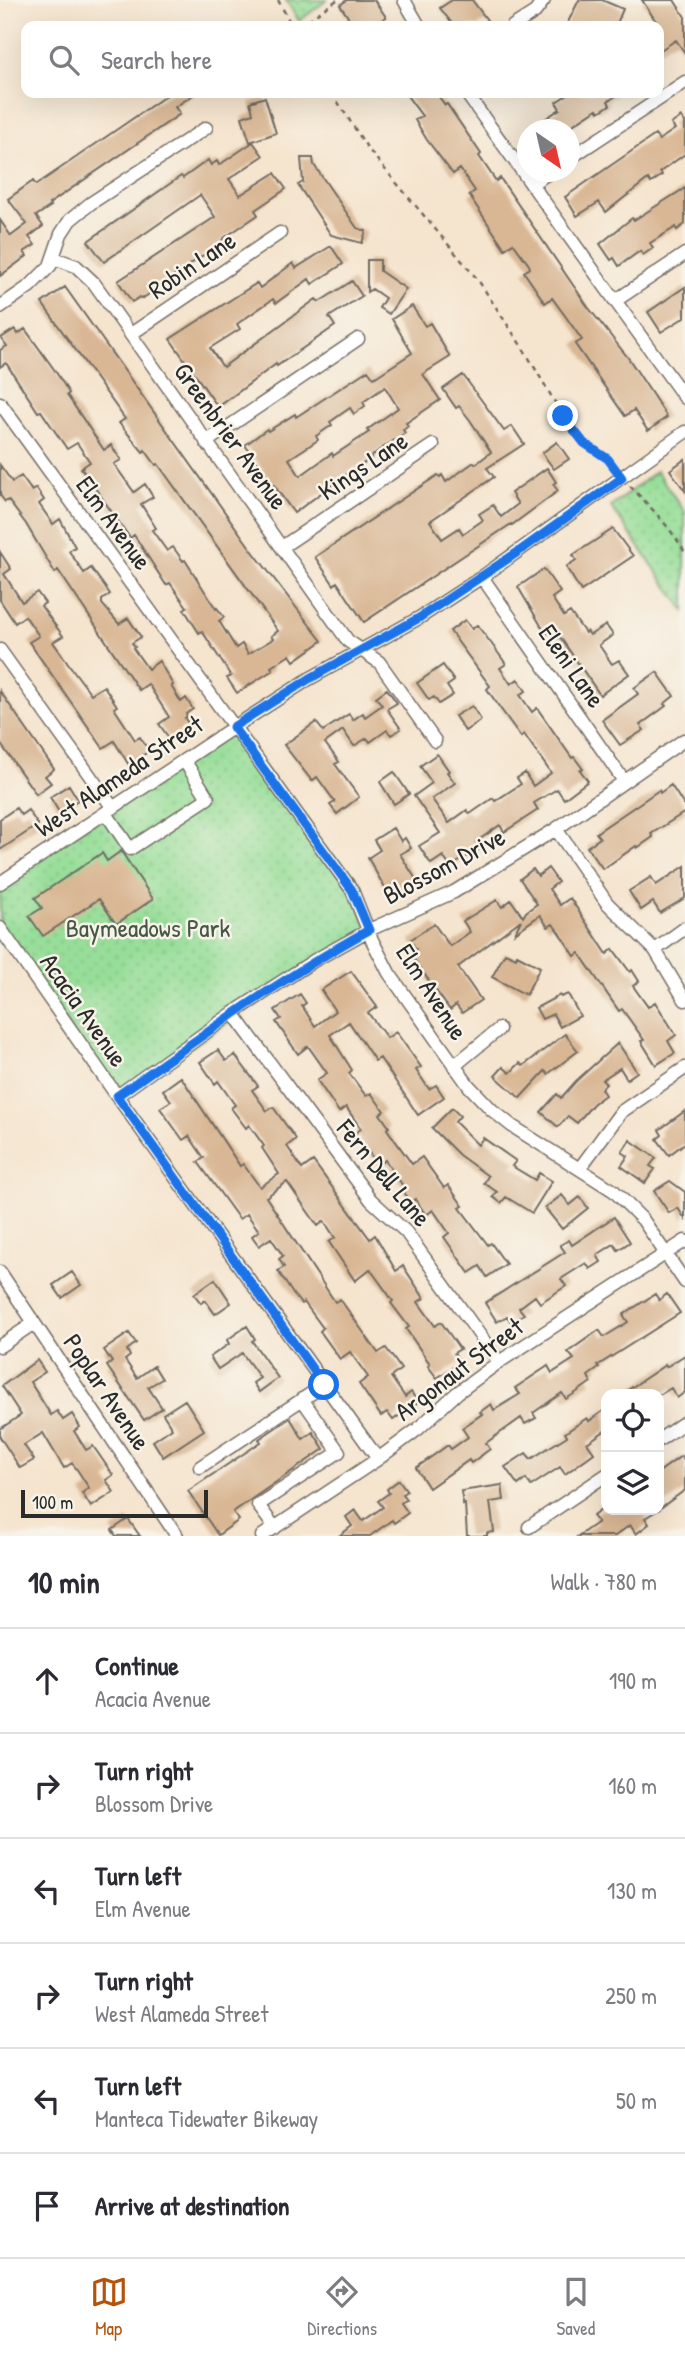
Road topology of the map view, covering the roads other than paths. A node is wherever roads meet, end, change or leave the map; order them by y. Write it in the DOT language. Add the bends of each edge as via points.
graph roads {
  1 [pos="404,0"];
  2 [pos="544,0"];
  3 [pos="416,21"];
  4 [pos="521,21"];
  5 [pos="685,82"];
  6 [pos="664,96"];
  7 [pos="470,98"];
  8 [pos="661,98"];
  9 [pos="206,128"];
  10 [pos="580,151"];
  11 [pos="534,182"];
  12 [pos="531,184"];
  13 [pos="280,233"];
  14 [pos="685,254"];
  15 [pos="54,258"];
  16 [pos="615,301"];
  17 [pos="0,307"];
  18 [pos="131,334"];
  19 [pos="358,339"];
  20 [pos="685,398"];
  21 [pos="0,403"];
  22 [pos="685,432"];
  23 [pos="206,442"];
  24 [pos="433,445"];
  25 [pos="282,547"];
  26 [pos="482,577"];
  27 [pos="0,650"];
  28 [pos="361,652"];
  29 [pos="233,727"];
  30 [pos="684,740"];
  31 [pos="435,741"];
  32 [pos="184,760"];
  33 [pos="624,781"];
  34 [pos="110,810"];
  35 [pos="556,830"];
  36 [pos="0,883"];
  37 [pos="0,928"];
  38 [pos="685,928"];
  39 [pos="369,930"];
  40 [pos="655,950"];
  41 [pos="685,1000"];
  42 [pos="233,1013"];
  43 [pos="499,1029"];
  44 [pos="454,1066"];
  45 [pos="685,1068"];
  46 [pos="117,1096"];
  47 [pos="580,1168"];
  48 [pos="685,1241"];
  49 [pos="666,1254"];
  50 [pos="0,1272"];
  51 [pos="685,1282"];
  52 [pos="34,1323"];
  53 [pos="0,1346"];
  54 [pos="499,1362"];
  55 [pos="324,1385"];
  56 [pos="302,1399"];
  57 [pos="685,1422"];
  58 [pos="664,1437"];
  59 [pos="378,1459"];
  60 [pos="200,1467"];
  61 [pos="601,1478"];
  62 [pos="529,1527"];
  63 [pos="275,1528"];
  64 [pos="177,1536"];
  65 [pos="262,1536"];
  1 -- 3 [label="street"];
  2 -- 4 [label="street"];
  5 -- 6 [label="street"];
  7 -- 12 [label="street"];
  8 -- 10 [label="street"];
  9 -- 15 [label="street" via="70,220"];
  11 -- 12 [label="street"];
  12 -- 16 [label="street"];
  13 -- 18 [label="street, Robin Lane"];
  14 -- 16 [label="street"];
  15 -- 17 [label="street" via="43,274"];
  15 -- 18 [label="street, Greenbrier Avenue" via="84,272"];
  16 -- 20 [label="street"];
  18 -- 23 [label="street, Greenbrier Avenue"];
  19 -- 23 [label="street"];
  21 -- 29 [label="street, Elm Avenue"];
  22 -- 26 [label="street, West Alameda Street"];
  23 -- 25 [label="street, Greenbrier Avenue"];
  24 -- 25 [label="street, Kings Lane"];
  25 -- 28 [label="street, Greenbrier Avenue" via="348,641"];
  26 -- 28 [label="street, West Alameda Street"];
  26 -- 33 [label="street, Eleni Lane"];
  27 -- 34 [label="street"];
  28 -- 29 [label="street, West Alameda Street"];
  28 -- 31 [label="street, Greenbrier Avenue" via="379,662"];
  29 -- 32 [label="street, West Alameda Street"];
  29 -- 39 [label="street, Elm Avenue" via="352,890"];
  30 -- 33 [label="street, Blossom Drive"];
  32 -- 34 [label="street, West Alameda Street"];
  32 -- 34 [label="street" via="208,798 130,849"];
  33 -- 35 [label="street, Blossom Drive"];
  34 -- 36 [label="street, West Alameda Street"];
  35 -- 39 [label="street, Blossom Drive" via="454,892"];
  35 -- 40 [label="street" via="607,903"];
  37 -- 46 [label="street, Acacia Avenue"];
  38 -- 40 [label="street"];
  39 -- 42 [label="street, Blossom Drive"];
  39 -- 44 [label="street, Elm Avenue" via="389,973"];
  40 -- 41 [label="street"];
  42 -- 46 [label="street, Blossom Drive"];
  42 -- 54 [label="street, Fern Dell Lane" via="371,1200 406,1232"];
  43 -- 44 [label="street"];
  44 -- 47 [label="street, Elm Avenue" via="492,1110"];
  45 -- 47 [label="street" via="621,1112"];
  46 -- 55 [label="street, Acacia Avenue"];
  47 -- 49 [label="street, Elm Avenue" via="635,1211"];
  48 -- 49 [label="street, Argonaut Street"];
  49 -- 51 [label="street, Elm Avenue"];
  49 -- 54 [label="street, Argonaut Street"];
  50 -- 52 [label="street, Poplar Avenue"];
  52 -- 53 [label="street"];
  52 -- 64 [label="street, Poplar Avenue"];
  54 -- 59 [label="street, Argonaut Street"];
  55 -- 56 [label="street"];
  55 -- 59 [label="street, Acacia Avenue"];
  56 -- 60 [label="street"];
  56 -- 63 [label="street" via="339,1452 258,1505"];
  57 -- 58 [label="street"];
  59 -- 63 [label="street, Argonaut Street"];
  61 -- 62 [label="street"];
  63 -- 65 [label="street, Argonaut Street"];
}
